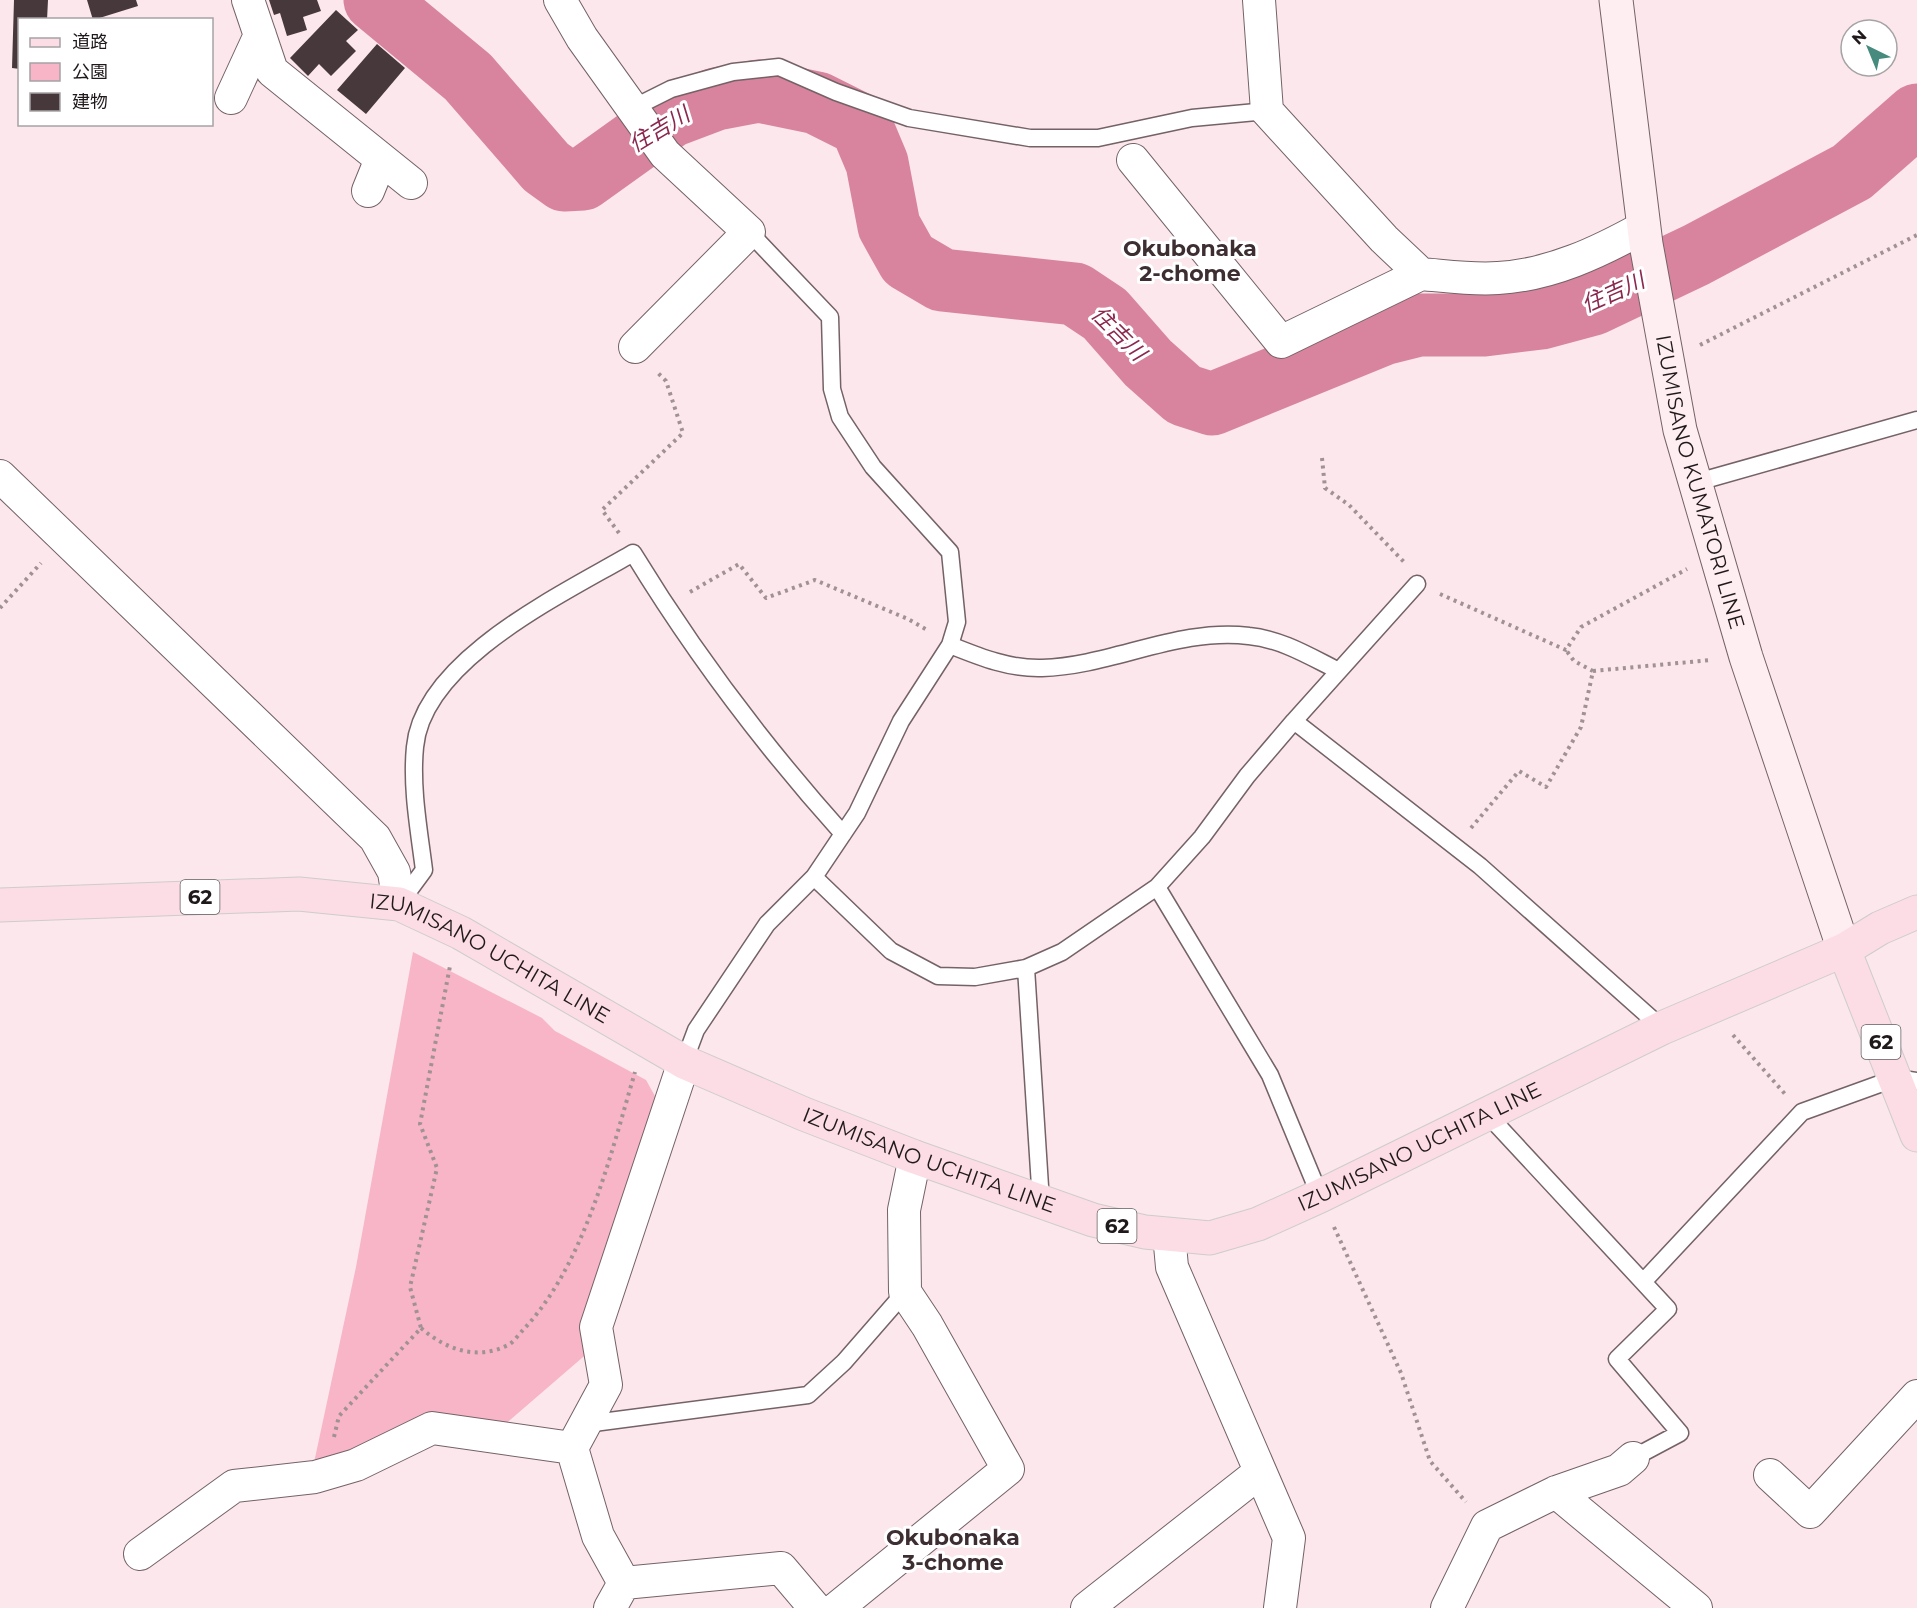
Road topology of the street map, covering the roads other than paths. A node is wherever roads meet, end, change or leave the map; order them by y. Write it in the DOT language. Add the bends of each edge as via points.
graph roads {
  1 [pos="248,0"];
  2 [pos="560,0"];
  3 [pos="1259,0"];
  4 [pos="1616,0"];
  5 [pos="260,35"];
  6 [pos="231,98"];
  7 [pos="633,111"];
  8 [pos="1267,111"];
  9 [pos="381,159"];
  10 [pos="1133,160"];
  11 [pos="411,183"];
  12 [pos="368,191"];
  13 [pos="749,232"];
  14 [pos="1645,235"];
  15 [pos="1420,274"];
  16 [pos="635,347"];
  17 [pos="1917,420"];
  18 [pos="0,476"];
  19 [pos="1694,483"];
  20 [pos="1418,584"];
  21 [pos="950,645"];
  22 [pos="1338,670"];
  23 [pos="1294,721"];
  24 [pos="843,834"];
  25 [pos="814,877"];
  26 [pos="1157,887"];
  27 [pos="399,904"];
  28 [pos="0,905"];
  29 [pos="1917,912"];
  30 [pos="1844,950"];
  31 [pos="1026,968"];
  32 [pos="1662,1028"];
  33 [pos="684,1062"];
  34 [pos="1906,1079"];
  35 [pos="1486,1113"];
  36 [pos="1917,1135"];
  37 [pos="915,1157"];
  38 [pos="1320,1196"];
  39 [pos="1041,1202"];
  40 [pos="1169,1234"];
  41 [pos="1643,1282"];
  42 [pos="904,1292"];
  43 [pos="1917,1396"];
  44 [pos="579,1436"];
  45 [pos="1633,1458"];
  46 [pos="1260,1472"];
  47 [pos="1770,1474"];
  48 [pos="1556,1492"];
  49 [pos="140,1554"];
  50 [pos="617,1595"];
  51 [pos="1452,1606"];
  52 [pos="815,1608"];
  53 [pos="837,1608"];
  54 [pos="1087,1608"];
  55 [pos="1280,1608"];
  56 [pos="1696,1608"];
  1 -- 5 [label="street"];
  2 -- 7 [label="street"];
  3 -- 8 [label="street"];
  4 -- 14 [label="main road, IZUMISANO KUMATORI LINE"];
  5 -- 6 [label="street"];
  5 -- 9 [label="street" via="272,71"];
  7 -- 8 [label="lane" via="671,89 733,72 779,68 909,118 1030,138 1098,138 1192,118"];
  7 -- 13 [label="street" via="665,154"];
  8 -- 15 [label="street"];
  9 -- 11 [label="street"];
  9 -- 12 [label="street"];
  10 -- 15 [label="street" via="1281,342"];
  13 -- 16 [label="street"];
  13 -- 21 [label="lane" via="830,317 832,389 840,417 873,467 950,552 957,622"];
  14 -- 15 [label="street" via="1543,271 1498,279"];
  14 -- 19 [label="main road, IZUMISANO KUMATORI LINE" via="1680,430"];
  17 -- 19 [label="lane"];
  18 -- 27 [label="street" via="375,838 394,872"];
  19 -- 30 [label="main road, IZUMISANO KUMATORI LINE" via="1746,657"];
  20 -- 22 [label="lane"];
  21 -- 22 [label="lane" via="998,664 1041,668 1090,662 1207,635 1249,636 1281,643"];
  21 -- 24 [label="lane" via="901,721"];
  22 -- 23 [label="lane"];
  23 -- 26 [label="lane"];
  23 -- 32 [label="lane" via="1455,846"];
  24 -- 25 [label="lane"];
  24 -- 27 [label="lane" via="788,773 666,606 633,553 513,623 460,665 429,703 415,745 415,790 424,870"];
  25 -- 31 [label="lane" via="891,951 938,976 975,977"];
  25 -- 33 [label="lane" via="767,924 696,1030"];
  26 -- 31 [label="lane" via="1062,952"];
  26 -- 38 [label="lane" via="1270,1075"];
  27 -- 28 [label="main road, IZUMISANO UCHITA LINE / 62" via="299,894"];
  27 -- 33 [label="main road, IZUMISANO UCHITA LINE / 62" via="460,933"];
  29 -- 30 [label="main road, IZUMISANO UCHITA LINE / 62"];
  30 -- 32 [label="main road, IZUMISANO UCHITA LINE / 62"];
  30 -- 34 [label="main road, 62"];
  31 -- 39 [label="lane"];
  32 -- 35 [label="main road, IZUMISANO UCHITA LINE / 62"];
  33 -- 37 [label="main road, IZUMISANO UCHITA LINE / 62"];
  33 -- 44 [label="street" via="597,1327 606,1385"];
  34 -- 36 [label="main road, 62"];
  34 -- 41 [label="lane" via="1802,1112"];
  35 -- 38 [label="main road, IZUMISANO UCHITA LINE / 62"];
  35 -- 41 [label="lane"];
  37 -- 39 [label="main road, IZUMISANO UCHITA LINE / 62"];
  37 -- 42 [label="street" via="904,1210"];
  38 -- 40 [label="main road, IZUMISANO UCHITA LINE / 62" via="1258,1224 1210,1238"];
  39 -- 40 [label="main road, IZUMISANO UCHITA LINE / 62" via="1093,1220"];
  40 -- 46 [label="street" via="1172,1268"];
  41 -- 45 [label="lane" via="1668,1309 1617,1359 1680,1433"];
  42 -- 44 [label="lane" via="844,1362 808,1395"];
  42 -- 53 [label="street" via="927,1325 1008,1469"];
  43 -- 47 [label="street" via="1810,1512"];
  44 -- 49 [label="street" via="432,1428 356,1465 315,1477 234,1486"];
  44 -- 50 [label="street" via="598,1536"];
  45 -- 48 [label="street" via="1619,1470"];
  46 -- 54 [label="street"];
  46 -- 55 [label="street" via="1289,1539"];
  48 -- 51 [label="street" via="1487,1526"];
  48 -- 56 [label="street"];
  50 -- 52 [label="street" via="781,1568"];
}
